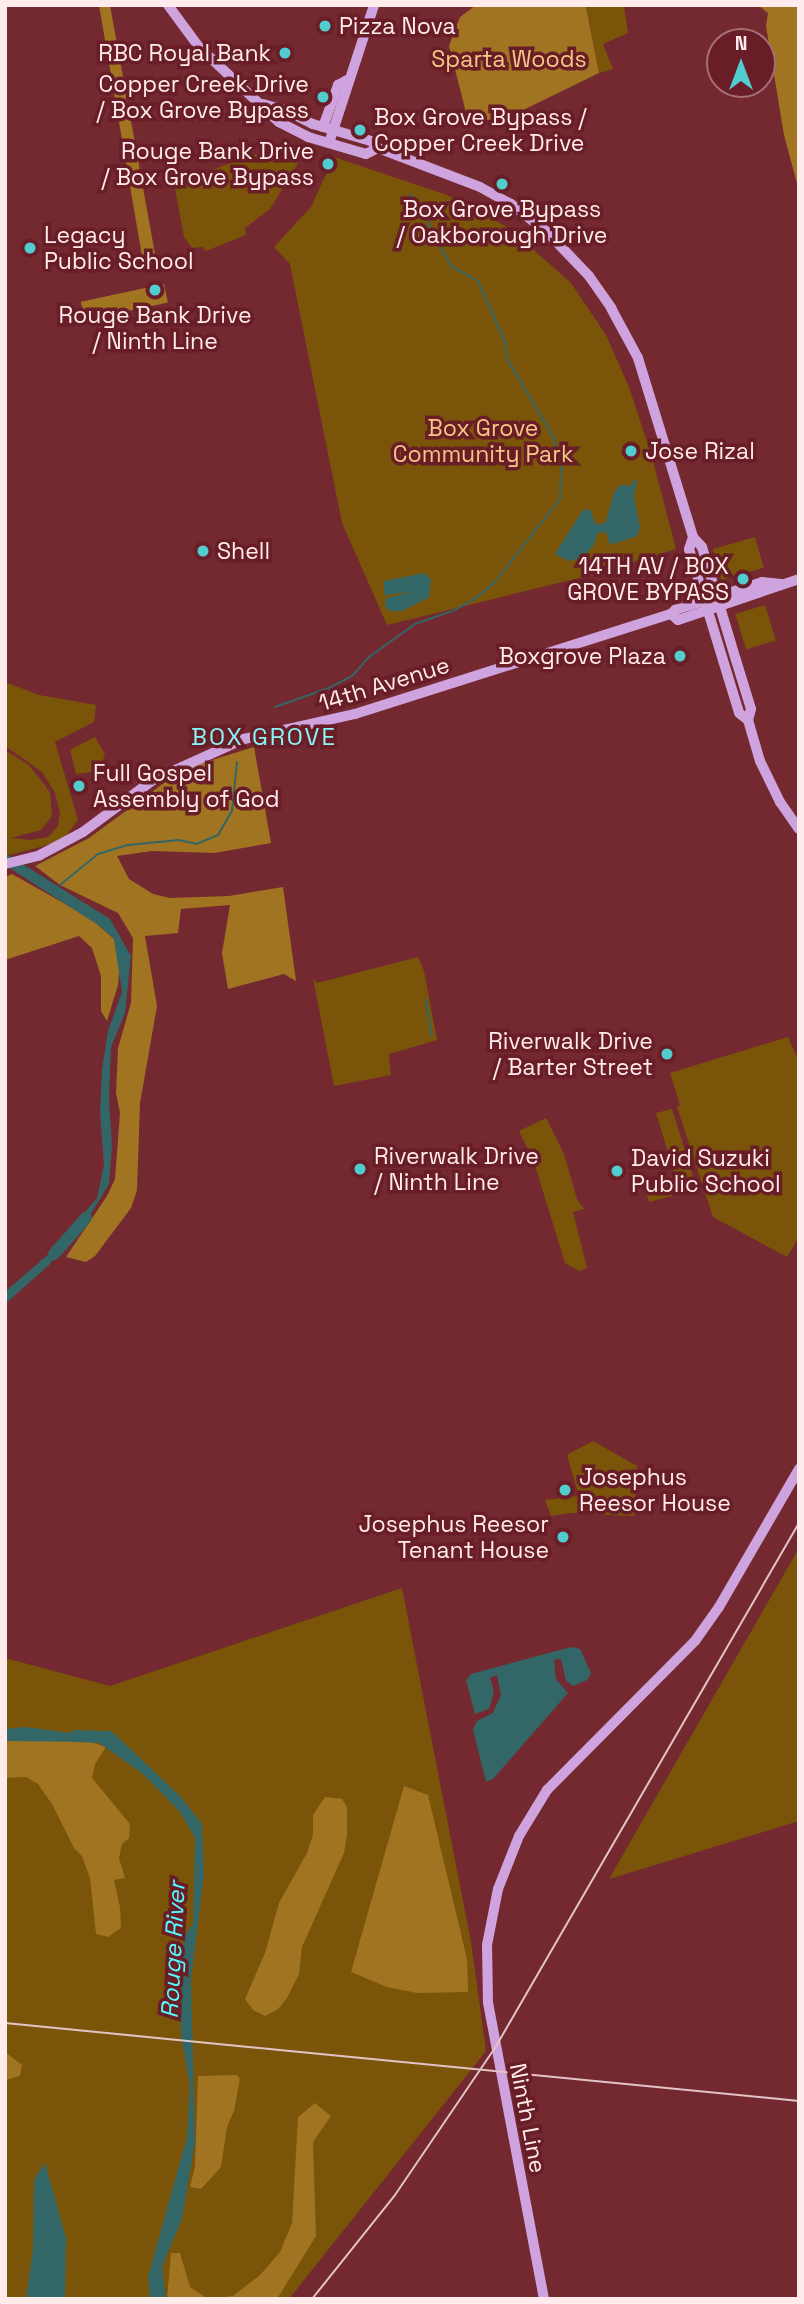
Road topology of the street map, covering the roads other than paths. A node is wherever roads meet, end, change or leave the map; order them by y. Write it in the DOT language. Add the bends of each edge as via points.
graph roads {
  1 [pos="168,5"];
  2 [pos="374,5"];
  3 [pos="347,80"];
  4 [pos="263,104"];
  5 [pos="323,127"];
  6 [pos="335,130"];
  7 [pos="330,143"];
  8 [pos="378,148"];
  9 [pos="693,537"];
  10 [pos="799,579"];
  11 [pos="781,584"];
  12 [pos="717,596"];
  13 [pos="706,605"];
  14 [pos="720,607"];
  15 [pos="748,720"];
  16 [pos="799,829"];
  17 [pos="5,864"];
  18 [pos="799,1469"];
  19 [pos="544,2299"];
  1 -- 4 [label="main road" via="200,47"];
  2 -- 3 [label="main road"];
  3 -- 5 [label="main road" via="338,85"];
  3 -- 6 [label="main road" via="349,89"];
  4 -- 5 [label="main road"];
  4 -- 7 [label="main road" via="279,122"];
  5 -- 6 [label="main road"];
  6 -- 7 [label="main road"];
  6 -- 8 [label="main road" via="371,141"];
  7 -- 8 [label="main road" via="366,154"];
  8 -- 9 [label="main road" via="480,187 511,204 552,236 589,276 638,358"];
  9 -- 12 [label="main road" via="702,547"];
  9 -- 13 [label="main road" via="689,549"];
  10 -- 11 [label="main road, 14th Avenue"];
  11 -- 12 [label="main road, 14th Avenue" via="762,582"];
  11 -- 14 [label="main road, 14th Avenue"];
  12 -- 13 [label="main road, 14th Avenue"];
  12 -- 14 [label="main road"];
  13 -- 14 [label="main road, 14th Avenue"];
  13 -- 15 [label="main road" via="739,713"];
  13 -- 17 [label="main road, 14th Avenue" via="675,610 355,714 244,739 153,780 83,832 40,855"];
  14 -- 15 [label="main road" via="751,709"];
  15 -- 16 [label="main road" via="760,761"];
  18 -- 19 [label="main road, Ninth Line" via="695,1641 567,1767 532,1812 505,1868 492,1913 486,1973 491,2026"];
}
